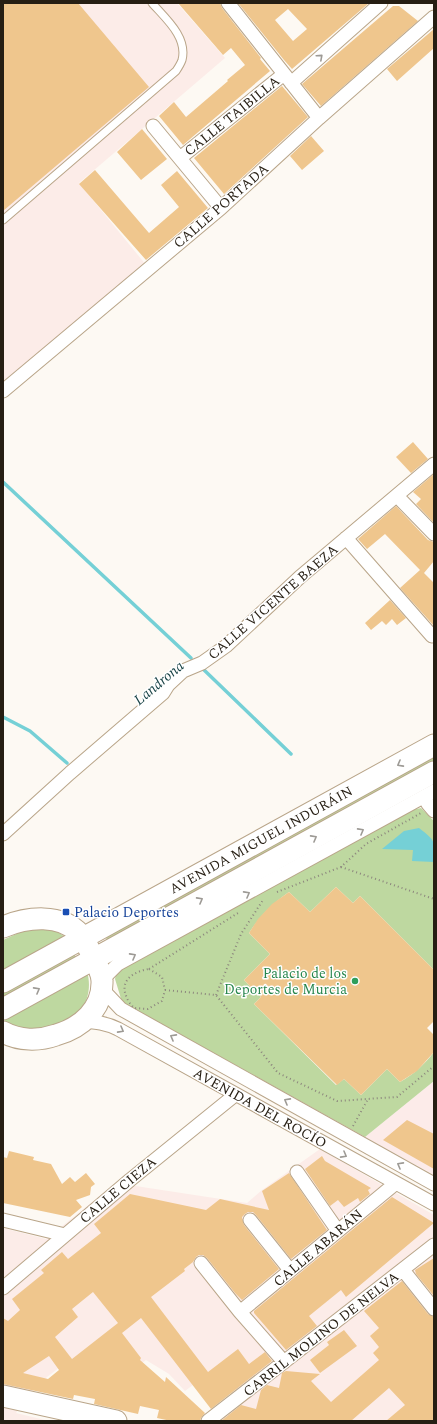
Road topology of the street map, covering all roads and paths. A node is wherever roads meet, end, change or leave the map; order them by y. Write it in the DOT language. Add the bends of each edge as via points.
graph roads {
  1 [pos="152,3"];
  2 [pos="228,3"];
  3 [pos="381,3"];
  4 [pos="434,17"];
  5 [pos="288,79"];
  6 [pos="318,118"];
  7 [pos="153,126"];
  8 [pos="180,158"];
  9 [pos="221,208"];
  10 [pos="3,220"];
  11 [pos="3,391"];
  12 [pos="434,464"];
  13 [pos="397,496"];
  14 [pos="434,534"];
  15 [pos="346,538"];
  16 [pos="432,636"];
  17 [pos="434,745"];
  18 [pos="434,772"];
  19 [pos="429,794"];
  20 [pos="428,812"];
  21 [pos="3,834"];
  22 [pos="341,866"];
  23 [pos="271,894"];
  24 [pos="434,900"];
  25 [pos="257,901"];
  26 [pos="244,910"];
  27 [pos="6,923"];
  28 [pos="83,938"];
  29 [pos="94,958"];
  30 [pos="149,969"];
  31 [pos="3,982"];
  32 [pos="102,984"];
  33 [pos="165,990"];
  34 [pos="216,995"];
  35 [pos="3,1009"];
  36 [pos="83,1022"];
  37 [pos="4,1034"];
  38 [pos="434,1066"];
  39 [pos="244,1077"];
  40 [pos="235,1095"];
  41 [pos="368,1099"];
  42 [pos="348,1135"];
  43 [pos="297,1172"];
  44 [pos="396,1183"];
  45 [pos="434,1184"];
  46 [pos="434,1204"];
  47 [pos="3,1220"];
  48 [pos="250,1220"];
  49 [pos="338,1231"];
  50 [pos="65,1235"];
  51 [pos="434,1245"];
  52 [pos="201,1263"];
  53 [pos="290,1270"];
  54 [pos="403,1270"];
  55 [pos="3,1288"];
  56 [pos="434,1309"];
  57 [pos="240,1312"];
  58 [pos="284,1362"];
  59 [pos="3,1396"];
  60 [pos="116,1421"];
  61 [pos="208,1421"];
  1 -- 10 [label="lane" via="178,32 182,45 182,59 176,71"];
  2 -- 5 [label="street"];
  5 -- 3 [label="street, CALLE TAIBILLA, one-way"];
  4 -- 6 [label="street, CALLE PORTADA"];
  5 -- 6 [label="street"];
  5 -- 8 [label="street, CALLE TAIBILLA"];
  6 -- 9 [label="street, CALLE PORTADA"];
  7 -- 8 [label="street"];
  8 -- 9 [label="street"];
  9 -- 11 [label="street, CALLE PORTADA"];
  12 -- 13 [label="street, CALLE VICENTE BAEZA"];
  13 -- 14 [label="street"];
  13 -- 15 [label="street, CALLE VICENTE BAEZA"];
  15 -- 16 [label="street"];
  15 -- 21 [label="street, CALLE VICENTE BAEZA" via="226,646 202,663 183,671 163,693"];
  17 -- 28 [label="main road, AVENIDA MIGUEL INDURÁIN, one-way"];
  29 -- 18 [label="main road, AVENIDA MIGUEL INDURÁIN, one-way"];
  19 -- 20 [label="street"];
  32 -- 19 [label="street, one-way" via="111,970 123,961"];
  20 -- 22 [label="path" via="366,844"];
  22 -- 23 [label="path"];
  22 -- 24 [label="path"];
  25 -- 34 [label="path" via="264,897 241,934"];
  26 -- 30 [label="path"];
  27 -- 28 [label="main road" via="32,919 51,920 68,925"];
  28 -- 29 [label="main road"];
  28 -- 31 [label="main road, AVENIDA MIGUEL INDURÁIN"];
  29 -- 32 [label="main road"];
  35 -- 29 [label="main road, AVENIDA MIGUEL INDURÁIN, one-way"];
  30 -- 33 [label="path" via="162,977"];
  30 -- 33 [label="path" via="138,970 130,975 125,986 126,997 134,1008 148,1009 162,1001"];
  32 -- 36 [label="main road" via="96,1006"];
  39 -- 32 [label="street, AVENIDA DEL ROCÍO, one-way" via="121,1009"];
  33 -- 34 [label="path"];
  34 -- 41 [label="path" via="278,1073 337,1102"];
  36 -- 37 [label="main road" via="67,1031 42,1039"];
  36 -- 40 [label="street, AVENIDA DEL ROCÍO, one-way" via="109,1024"];
  38 -- 41 [label="path" via="397,1097"];
  39 -- 40 [label="street" via="232,1081 230,1088"];
  42 -- 39 [label="street, AVENIDA DEL ROCÍO, one-way"];
  40 -- 44 [label="street, AVENIDA DEL ROCÍO, one-way"];
  40 -- 50 [label="street, CALLE CIEZA"];
  41 -- 42 [label="path"];
  45 -- 42 [label="street, AVENIDA DEL ROCÍO, one-way"];
  43 -- 49 [label="street"];
  44 -- 46 [label="street, AVENIDA DEL ROCÍO"];
  44 -- 49 [label="street, CALLE ABARÁN"];
  47 -- 50 [label="street"];
  48 -- 53 [label="street"];
  49 -- 53 [label="street, CALLE ABARÁN"];
  50 -- 55 [label="street, CALLE CIEZA"];
  51 -- 54 [label="street, CARRIL MOLINO DE NELVA"];
  52 -- 57 [label="street"];
  53 -- 57 [label="street, CALLE ABARÁN"];
  54 -- 56 [label="street"];
  54 -- 58 [label="street, CARRIL MOLINO DE NELVA"];
  57 -- 58 [label="street"];
  58 -- 61 [label="street, CARRIL MOLINO DE NELVA"];
  59 -- 60 [label="main road"];
}
